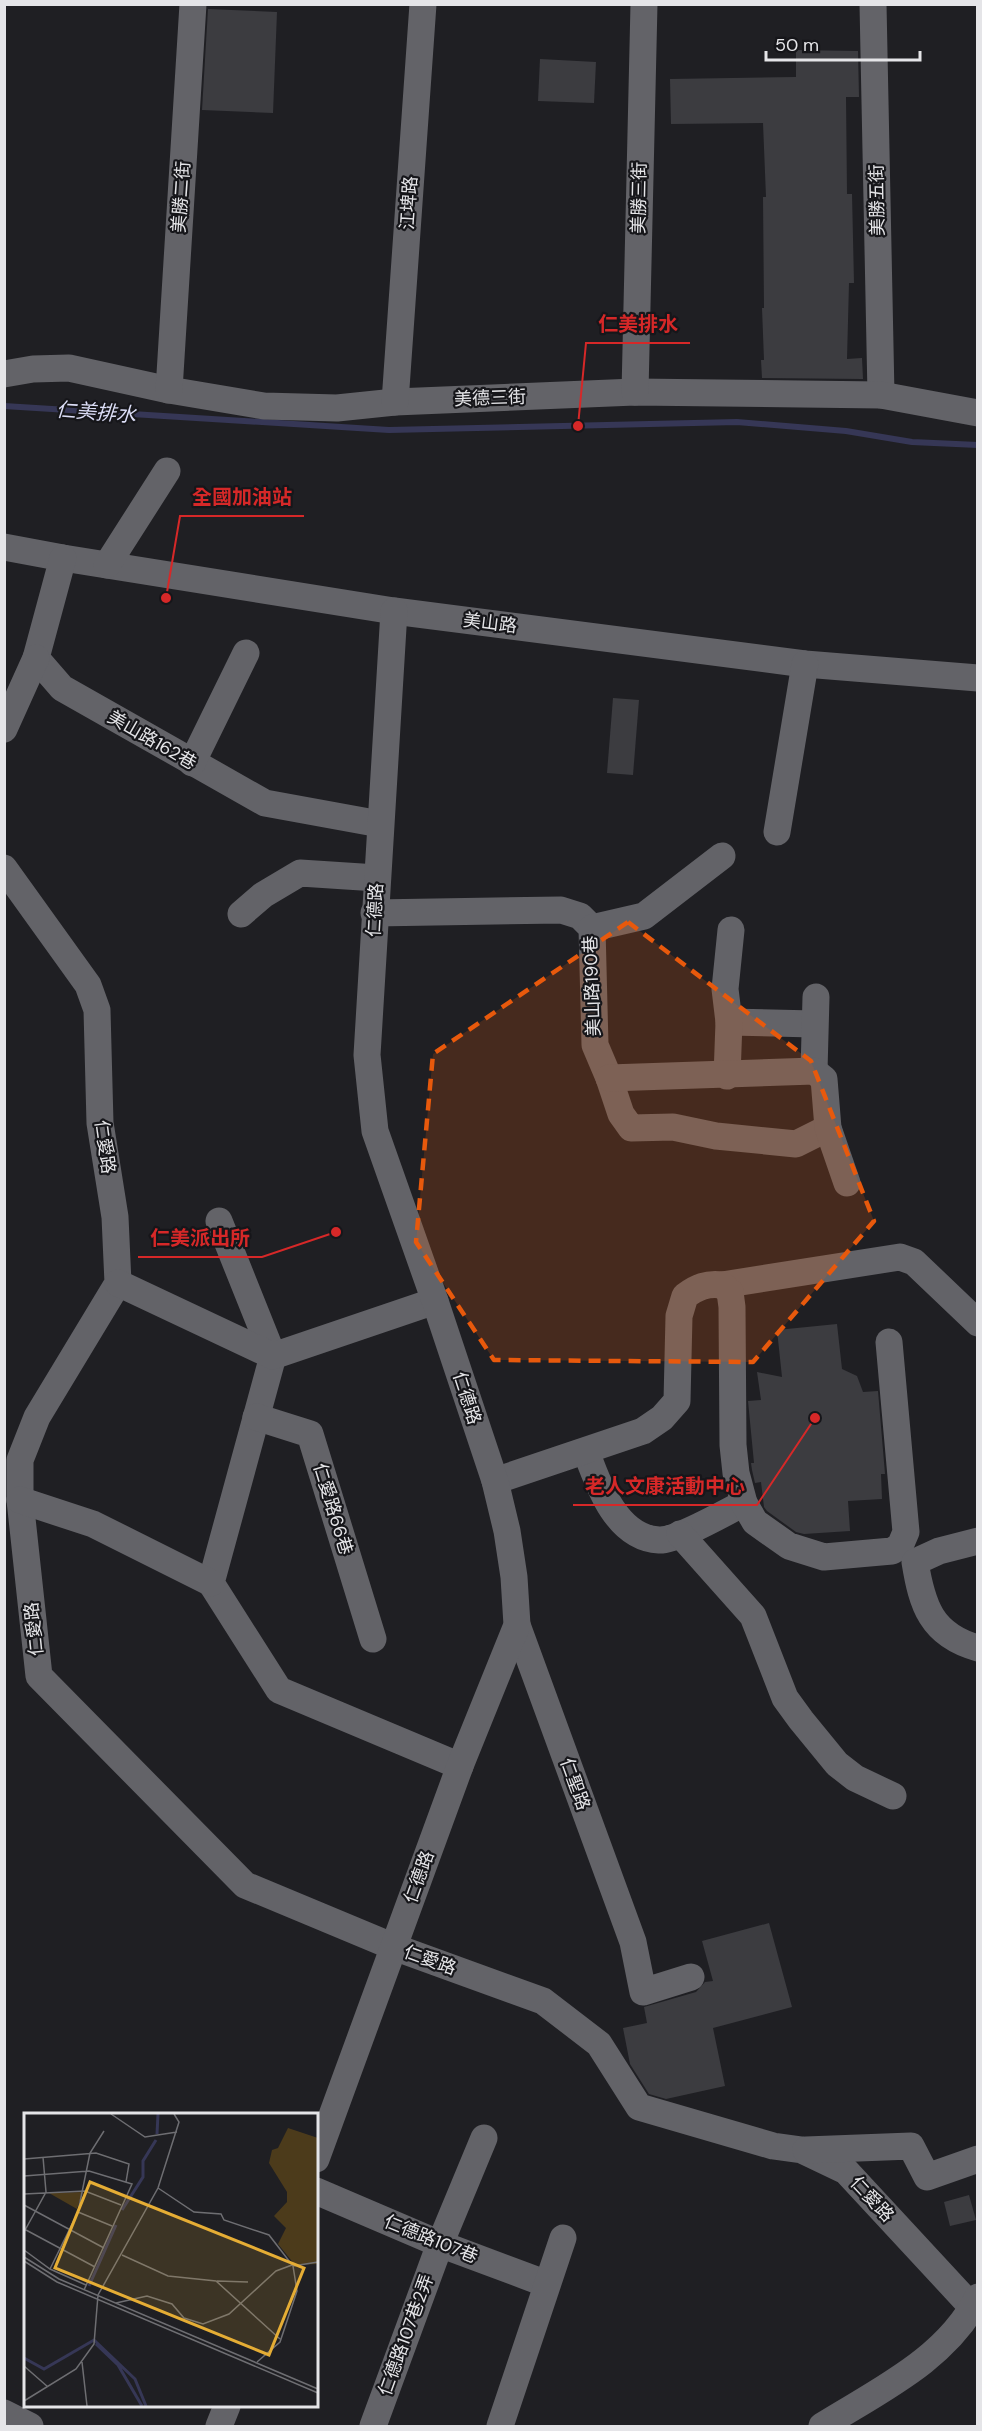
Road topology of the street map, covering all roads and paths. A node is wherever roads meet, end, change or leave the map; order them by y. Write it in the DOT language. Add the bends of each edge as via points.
graph roads {
  1 [pos="193,4"];
  2 [pos="423,4"];
  3 [pos="644,4"];
  4 [pos="873,4"];
  5 [pos="4,374"];
  6 [pos="169,390"];
  7 [pos="635,392"];
  8 [pos="881,395"];
  9 [pos="395,402"];
  10 [pos="978,413"];
  11 [pos="167,471"];
  12 [pos="4,547"];
  13 [pos="63,558"];
  14 [pos="107,565"];
  15 [pos="394,611"];
  16 [pos="246,653"];
  17 [pos="36,658"];
  18 [pos="805,664"];
  19 [pos="978,678"];
  20 [pos="4,729"];
  21 [pos="192,763"];
  22 [pos="380,824"];
  23 [pos="777,832"];
  24 [pos="722,856"];
  25 [pos="4,868"];
  26 [pos="377,878"];
  27 [pos="374,913"];
  28 [pos="241,914"];
  29 [pos="592,928"];
  30 [pos="731,930"];
  31 [pos="729,1022"];
  32 [pos="814,1071"];
  33 [pos="727,1076"];
  34 [pos="609,1078"];
  35 [pos="828,1128"];
  36 [pos="847,1183"];
  37 [pos="219,1221"];
  38 [pos="118,1283"];
  39 [pos="722,1285"];
  40 [pos="435,1301"];
  41 [pos="978,1323"];
  42 [pos="889,1342"];
  43 [pos="273,1356"];
  44 [pos="256,1417"];
  45 [pos="586,1451"];
  46 [pos="495,1481"];
  47 [pos="20,1500"];
  48 [pos="744,1503"];
  49 [pos="978,1529"];
  50 [pos="680,1534"];
  51 [pos="978,1541"];
  52 [pos="900,1546"];
  53 [pos="211,1583"];
  54 [pos="517,1625"];
  55 [pos="373,1639"];
  56 [pos="978,1648"];
  57 [pos="460,1766"];
  58 [pos="893,1796"];
  59 [pos="394,1947"];
  60 [pos="692,1977"];
  61 [pos="484,2138"];
  62 [pos="802,2150"];
  63 [pos="318,2154"];
  64 [pos="978,2159"];
  65 [pos="318,2192"];
  66 [pos="563,2238"];
  67 [pos="440,2244"];
  68 [pos="547,2284"];
  69 [pos="973,2315"];
  70 [pos="227,2407"];
  71 [pos="4,2413"];
  72 [pos="30,2427"];
  73 [pos="219,2427"];
  74 [pos="373,2427"];
  75 [pos="500,2427"];
  76 [pos="822,2427"];
  1 -- 6 [label="street, 美勝二街"];
  2 -- 9 [label="street, 江埤路"];
  3 -- 7 [label="street, 美勝三街"];
  4 -- 8 [label="street, 美勝五街"];
  5 -- 6 [label="street, 美德三街" via="69,368"];
  6 -- 9 [label="street, 美德三街" via="264,406 337,408"];
  7 -- 8 [label="street, 美德三街"];
  7 -- 9 [label="street, 美德三街"];
  8 -- 10 [label="street, 美德三街"];
  11 -- 14 [label="street"];
  12 -- 13 [label="street, 美山路"];
  13 -- 14 [label="street, 美山路"];
  13 -- 17 [label="street"];
  14 -- 15 [label="street, 美山路"];
  15 -- 18 [label="street, 美山路"];
  15 -- 22 [label="street, 仁德路"];
  16 -- 21 [label="street"];
  17 -- 20 [label="street"];
  17 -- 21 [label="street, 美山路162巷" via="62,688"];
  18 -- 19 [label="street, 美山路"];
  18 -- 23 [label="street"];
  21 -- 22 [label="street, 美山路162巷" via="265,803"];
  22 -- 26 [label="street, 仁德路"];
  24 -- 29 [label="street" via="644,916"];
  25 -- 38 [label="street, 仁愛路" via="88,985 97,1010 100,1124 115,1217"];
  26 -- 27 [label="street, 仁德路"];
  26 -- 28 [label="street" via="300,873 263,895"];
  27 -- 29 [label="street, 美山路190巷" via="561,910 580,916"];
  27 -- 40 [label="street, 仁德路" via="367,1055 375,1131"];
  29 -- 34 [label="street, 美山路190巷" via="595,1045"];
  30 -- 31 [label="street" via="725,989"];
  31 -- 32 [label="street" via="815,1011"];
  31 -- 33 [label="street"];
  32 -- 33 [label="street"];
  32 -- 35 [label="street" via="824,1079"];
  33 -- 34 [label="street"];
  34 -- 35 [label="street, 美山路190巷" via="621,1114 631,1128 673,1127 716,1136 796,1144"];
  35 -- 36 [label="street"];
  37 -- 43 [label="street"];
  38 -- 43 [label="street"];
  38 -- 47 [label="street, 仁愛路" via="37,1417 20,1460"];
  39 -- 41 [label="street" via="900,1257 914,1262"];
  39 -- 45 [label="street" via="697,1287 685,1296 679,1316 677,1401 643,1431"];
  39 -- 48 [label="street" via="730,1292 732,1307 733,1445"];
  40 -- 43 [label="street"];
  40 -- 46 [label="street, 仁德路"];
  42 -- 52 [label="street" via="906,1532"];
  43 -- 44 [label="street"];
  44 -- 53 [label="street"];
  44 -- 55 [label="street, 仁愛路66巷" via="310,1434"];
  45 -- 46 [label="street"];
  45 -- 50 [label="street" via="602,1495 625,1524 643,1537 660,1541"];
  46 -- 54 [label="street, 仁德路" via="507,1531"];
  47 -- 53 [label="street" via="93,1524"];
  47 -- 59 [label="street, 仁愛路" via="39,1676 245,1886"];
  48 -- 50 [label="street"];
  48 -- 52 [label="street" via="755,1522 789,1546 824,1557 892,1551"];
  49 -- 52 [label="street"];
  50 -- 58 [label="street" via="753,1616 785,1698 837,1764 855,1778"];
  51 -- 56 [label="street" via="915,1562 921,1596 933,1619 947,1635"];
  53 -- 57 [label="street" via="279,1690"];
  54 -- 57 [label="street, 仁德路"];
  54 -- 60 [label="street, 仁聖路" via="633,1942 643,1992"];
  57 -- 59 [label="street, 仁德路"];
  59 -- 62 [label="street, 仁愛路" via="543,2001 599,2044 639,2107 773,2146"];
  59 -- 63 [label="street, 仁德路"];
  61 -- 67 [label="street, 仁德路107巷2弄"];
  62 -- 64 [label="street" via="911,2146 927,2177"];
  62 -- 69 [label="street, 仁愛路" via="846,2170"];
  65 -- 67 [label="street, 仁德路107巷"];
  66 -- 68 [label="street"];
  67 -- 68 [label="street, 仁德路107巷"];
  67 -- 74 [label="street, 仁德路107巷2弄"];
  68 -- 75 [label="street"];
  69 -- 76 [label="street, 仁愛路" via="920,2365"];
  70 -- 73 [label="street"];
  71 -- 72 [label="street"];
}
